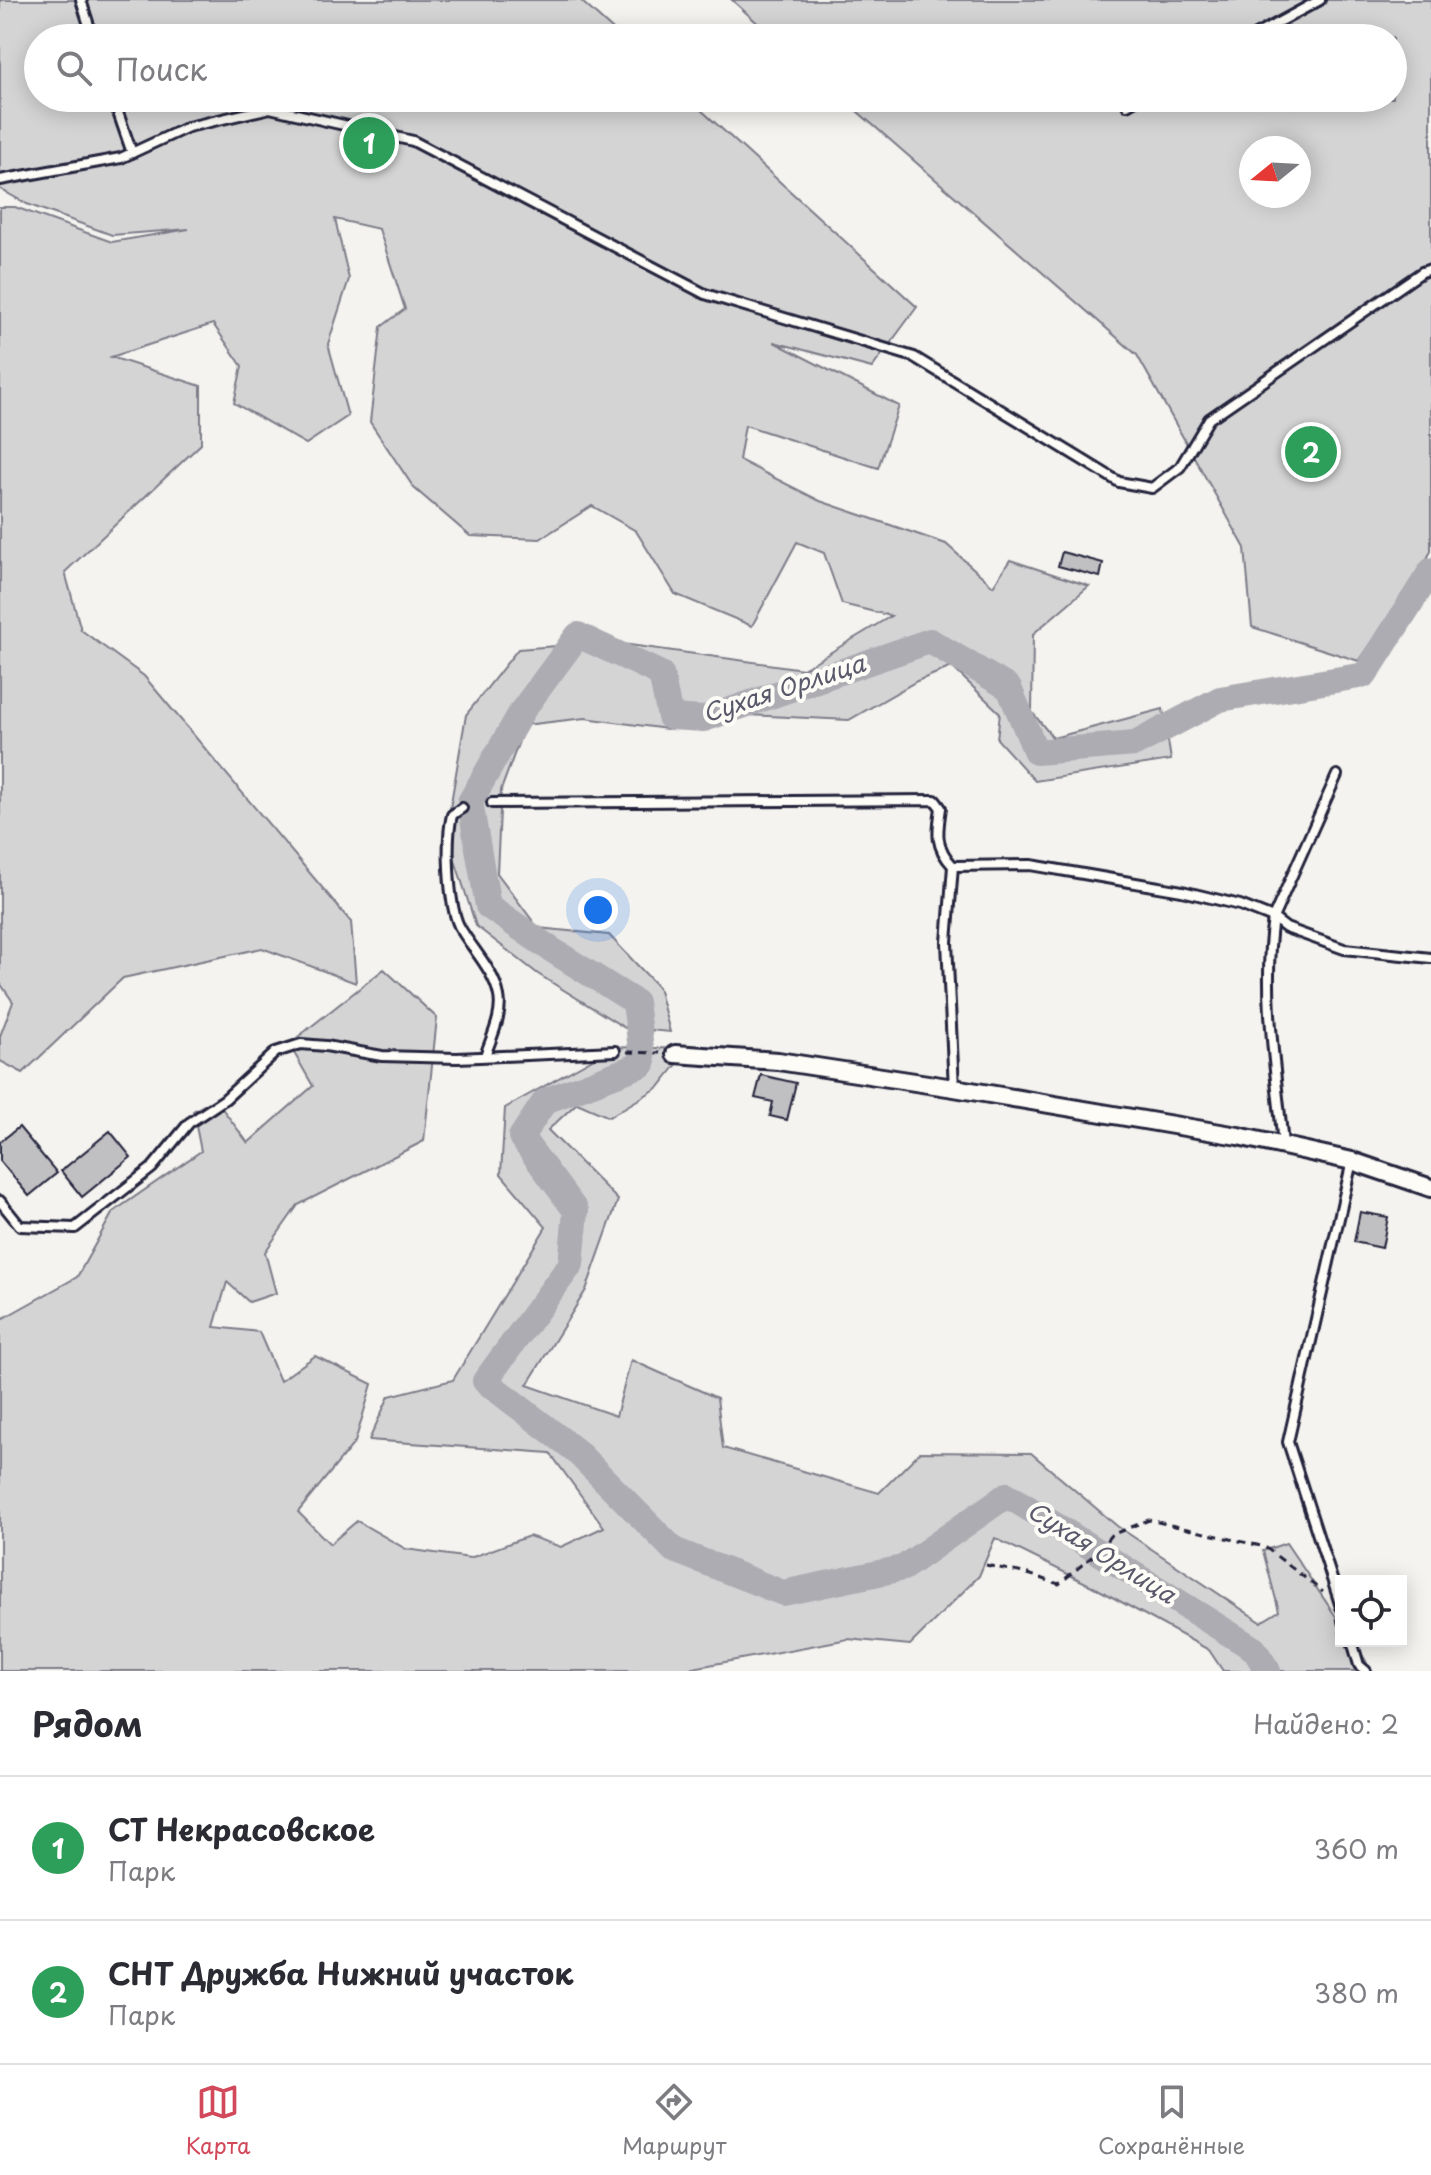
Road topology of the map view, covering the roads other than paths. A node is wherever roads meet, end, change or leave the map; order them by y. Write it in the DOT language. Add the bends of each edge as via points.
graph roads {
  1 [pos="81,0"];
  2 [pos="1320,0"];
  3 [pos="89,24"];
  4 [pos="1276,24"];
  5 [pos="118,112"];
  6 [pos="253,112"];
  7 [pos="287,112"];
  8 [pos="132,153"];
  9 [pos="0,180"];
  10 [pos="1431,269"];
  11 [pos="1337,775"];
  12 [pos="492,803"];
  13 [pos="462,808"];
  14 [pos="953,866"];
  15 [pos="1273,918"];
  16 [pos="1431,958"];
  17 [pos="615,1051"];
  18 [pos="675,1054"];
  19 [pos="485,1056"];
  20 [pos="954,1088"];
  21 [pos="1283,1145"];
  22 [pos="1352,1161"];
  23 [pos="1431,1188"];
  24 [pos="0,1201"];
  25 [pos="1335,1600"];
  26 [pos="1354,1647"];
  27 [pos="1366,1671"];
  1 -- 3 [label="lane"];
  2 -- 4 [label="lane"];
  5 -- 8 [label="lane"];
  6 -- 8 [label="lane" via="188,127"];
  7 -- 10 [label="lane" via="413,141 705,294 914,357 1119,482 1152,488 1180,467 1209,419"];
  8 -- 9 [label="lane"];
  11 -- 15 [label="lane"];
  12 -- 14 [label="lane" via="935,800 941,808 941,853"];
  13 -- 19 [label="lane" via="452,815 449,828 453,905 500,997"];
  14 -- 15 [label="lane" via="1031,865 1182,891"];
  14 -- 20 [label="lane" via="947,942"];
  15 -- 16 [label="lane" via="1344,949"];
  15 -- 21 [label="lane" via="1267,984"];
  17 -- 19 [label="lane"];
  18 -- 20 [label="street" via="778,1061"];
  19 -- 24 [label="lane" via="382,1056 301,1044 276,1052 225,1099 189,1123 152,1168 75,1228 20,1226"];
  20 -- 21 [label="street"];
  21 -- 22 [label="street"];
  22 -- 23 [label="street"];
  22 -- 25 [label="lane" via="1288,1442"];
  26 -- 27 [label="lane"];
}
